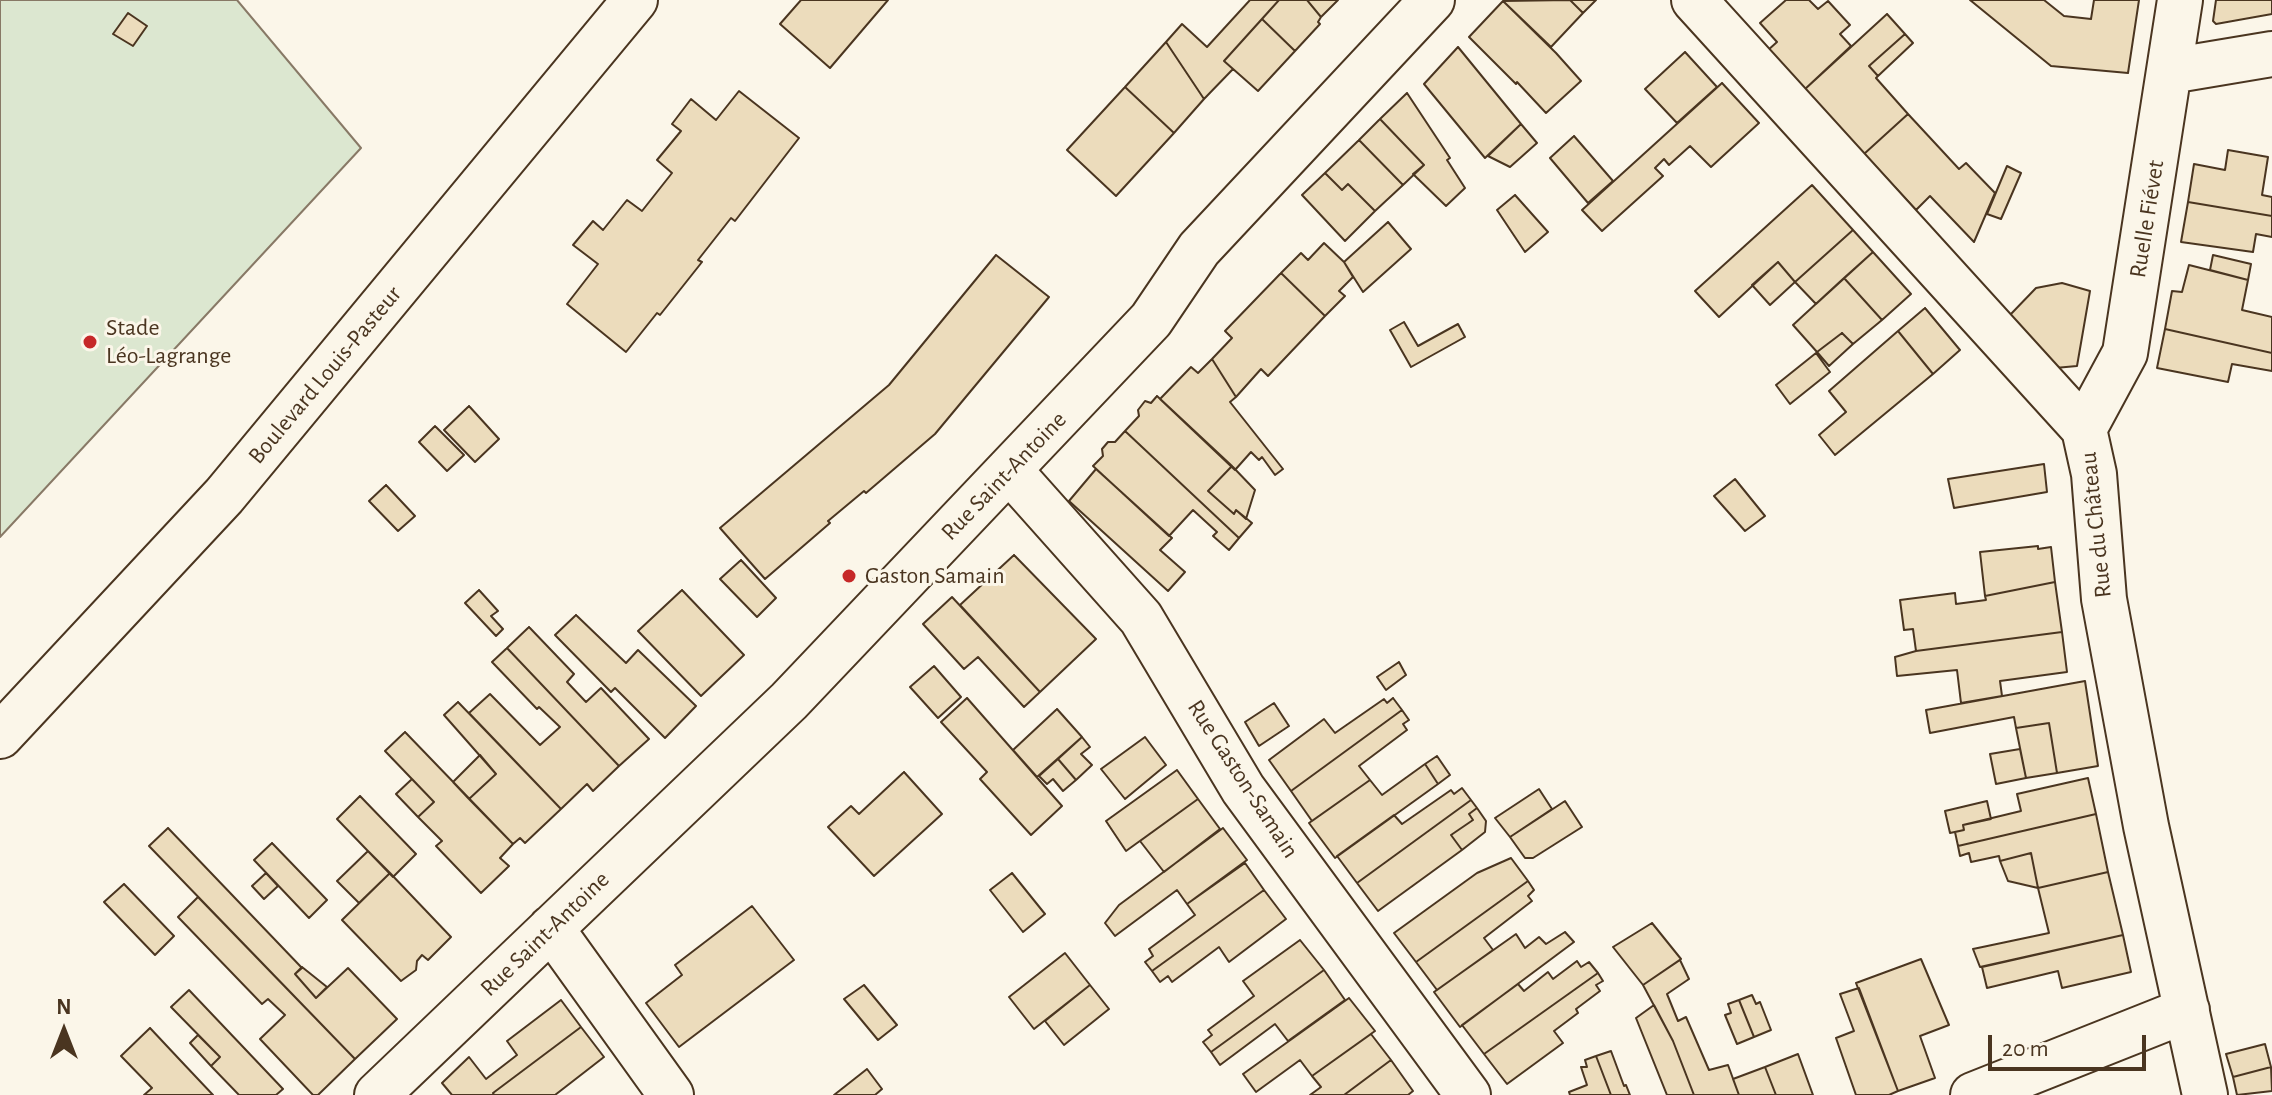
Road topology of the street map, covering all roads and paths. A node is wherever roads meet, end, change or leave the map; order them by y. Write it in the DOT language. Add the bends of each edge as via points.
graph roads {
  1 [pos="635,0"];
  2 [pos="1432,0"];
  3 [pos="1694,0"];
  4 [pos="2180,0"];
  5 [pos="2272,54"];
  6 [pos="2170,71"];
  7 [pos="2084,429"];
  8 [pos="1010,471"];
  9 [pos="0,736"];
  10 [pos="551,928"];
  11 [pos="2187,1010"];
  12 [pos="377,1095"];
  13 [pos="671,1095"];
  14 [pos="1468,1095"];
  15 [pos="1973,1095"];
  16 [pos="2205,1095"];
  1 -- 9 [label="street, Boulevard Louis-Pasteur" via="224,496"];
  2 -- 8 [label="street, Rue Saint-Antoine" via="1199,249 1151,320"];
  3 -- 7 [label="street, Rue du Château"];
  4 -- 6 [label="street, Ruelle Fiévet"];
  5 -- 6 [label="street"];
  6 -- 7 [label="street, Ruelle Fiévet" via="2125,353"];
  7 -- 11 [label="street, Rue du Château" via="2094,474 2104,599"];
  8 -- 10 [label="street, Rue Saint-Antoine" via="789,701"];
  8 -- 14 [label="street, Rue Gaston-Samain" via="1141,618 1243,789"];
  10 -- 12 [label="street, Rue Saint-Antoine"];
  10 -- 13 [label="street"];
  11 -- 15 [label="street"];
  11 -- 16 [label="street, Rue du Château"];
}
